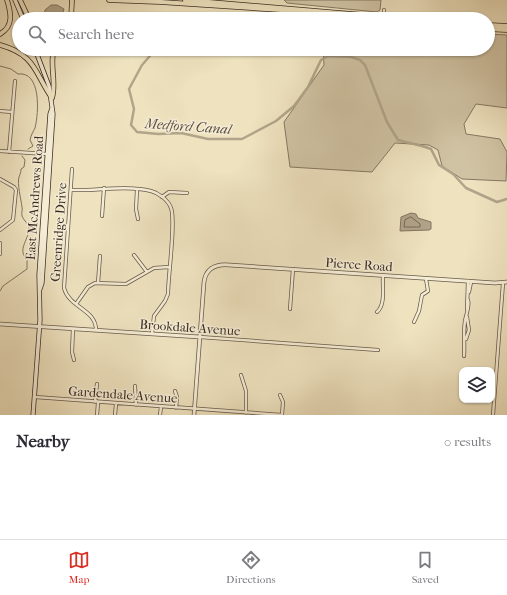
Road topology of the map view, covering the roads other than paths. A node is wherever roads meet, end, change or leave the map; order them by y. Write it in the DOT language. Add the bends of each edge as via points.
graph roads {
  1 [pos="72,0"];
  2 [pos="109,0"];
  3 [pos="185,0"];
  4 [pos="7,1"];
  5 [pos="18,1"];
  6 [pos="21,12"];
  7 [pos="25,12"];
  8 [pos="71,12"];
  9 [pos="292,12"];
  10 [pos="318,12"];
  11 [pos="495,25"];
  12 [pos="507,26"];
  13 [pos="495,29"];
  14 [pos="507,30"];
  15 [pos="0,34"];
  16 [pos="0,45"];
  17 [pos="12,50"];
  18 [pos="23,56"];
  19 [pos="38,56"];
  20 [pos="52,56"];
  21 [pos="14,81"];
  22 [pos="52,98"];
  23 [pos="0,111"];
  24 [pos="12,112"];
  25 [pos="0,151"];
  26 [pos="9,152"];
  27 [pos="49,154"];
  28 [pos="72,169"];
  29 [pos="0,179"];
  30 [pos="104,188"];
  31 [pos="71,190"];
  32 [pos="137,190"];
  33 [pos="187,193"];
  34 [pos="162,196"];
  35 [pos="102,216"];
  36 [pos="138,219"];
  37 [pos="0,230"];
  38 [pos="0,244"];
  39 [pos="0,254"];
  40 [pos="134,255"];
  41 [pos="100,256"];
  42 [pos="169,267"];
  43 [pos="293,269"];
  44 [pos="147,272"];
  45 [pos="383,276"];
  46 [pos="426,278"];
  47 [pos="470,282"];
  48 [pos="98,283"];
  49 [pos="505,283"];
  50 [pos="76,304"];
  51 [pos="290,308"];
  52 [pos="377,312"];
  53 [pos="414,322"];
  54 [pos="0,324"];
  55 [pos="40,326"];
  56 [pos="73,328"];
  57 [pos="96,330"];
  58 [pos="152,334"];
  59 [pos="200,338"];
  60 [pos="378,350"];
  61 [pos="464,356"];
  62 [pos="74,360"];
  63 [pos="241,375"];
  64 [pos="97,384"];
  65 [pos="135,386"];
  66 [pos="175,391"];
  67 [pos="280,395"];
  68 [pos="35,397"];
  69 [pos="97,403"];
  70 [pos="116,404"];
  71 [pos="136,405"];
  72 [pos="161,407"];
  73 [pos="176,408"];
  74 [pos="195,409"];
  75 [pos="246,413"];
  76 [pos="33,415"];
  77 [pos="97,415"];
  78 [pos="115,415"];
  79 [pos="160,415"];
  80 [pos="194,415"];
  81 [pos="282,415"];
  82 [pos="493,415"];
  1 -- 8 [label="main road"];
  2 -- 9 [label="main road"];
  3 -- 10 [label="main road"];
  4 -- 15 [label="main road" via="11,21"];
  5 -- 6 [label="main road"];
  5 -- 7 [label="main road"];
  11 -- 12 [label="main road"];
  13 -- 14 [label="main road"];
  16 -- 17 [label="main road"];
  18 -- 22 [label="main road" via="33,64"];
  19 -- 22 [label="main road, East McAndrews Road"];
  20 -- 22 [label="main road"];
  21 -- 24 [label="street"];
  22 -- 27 [label="main road, East McAndrews Road"];
  23 -- 24 [label="street"];
  24 -- 26 [label="street"];
  25 -- 26 [label="street"];
  26 -- 27 [label="street"];
  27 -- 55 [label="main road, East McAndrews Road"];
  28 -- 31 [label="street, Greenridge Drive"];
  29 -- 37 [label="street" via="14,186 16,190 13,220"];
  30 -- 31 [label="street" via="89,191"];
  30 -- 32 [label="street"];
  30 -- 35 [label="street"];
  31 -- 50 [label="street, Greenridge Drive" via="64,284 68,297"];
  32 -- 34 [label="street"];
  32 -- 36 [label="street"];
  33 -- 34 [label="street" via="169,192"];
  34 -- 42 [label="street" via="172,212"];
  38 -- 39 [label="street"];
  40 -- 44 [label="street"];
  41 -- 48 [label="street"];
  42 -- 44 [label="street" via="157,267"];
  42 -- 58 [label="street" via="167,297 154,316"];
  43 -- 45 [label="street, Pierce Road"];
  43 -- 51 [label="street"];
  43 -- 59 [label="street, Pierce Road" via="226,264 211,268 204,278"];
  44 -- 48 [label="street" via="126,284"];
  45 -- 46 [label="street, Pierce Road"];
  45 -- 52 [label="street" via="382,306"];
  46 -- 47 [label="street, Pierce Road"];
  46 -- 53 [label="street" via="428,290 422,295"];
  47 -- 49 [label="street, Pierce Road"];
  47 -- 61 [label="street"];
  48 -- 50 [label="street" via="88,287"];
  49 -- 82 [label="street"];
  50 -- 57 [label="street, Greenridge Drive" via="92,316 96,322"];
  54 -- 55 [label="street, Brookdale Avenue"];
  55 -- 56 [label="street, Brookdale Avenue"];
  55 -- 68 [label="main road, East McAndrews Road"];
  56 -- 57 [label="street, Brookdale Avenue"];
  56 -- 62 [label="street"];
  57 -- 58 [label="street, Brookdale Avenue"];
  58 -- 59 [label="street, Brookdale Avenue"];
  59 -- 60 [label="street, Brookdale Avenue"];
  59 -- 74 [label="street"];
  63 -- 75 [label="street" via="246,391"];
  64 -- 69 [label="street"];
  65 -- 71 [label="street"];
  66 -- 73 [label="street"];
  67 -- 81 [label="street" via="283,402"];
  68 -- 69 [label="street, Gardendale Avenue"];
  68 -- 76 [label="main road, East McAndrews Road"];
  69 -- 70 [label="street, Gardendale Avenue"];
  69 -- 77 [label="street"];
  70 -- 71 [label="street, Gardendale Avenue"];
  70 -- 78 [label="street"];
  71 -- 72 [label="street, Gardendale Avenue"];
  72 -- 73 [label="street, Gardendale Avenue"];
  72 -- 79 [label="street"];
  73 -- 74 [label="street, Gardendale Avenue"];
  74 -- 75 [label="street, Gardendale Avenue"];
  74 -- 80 [label="street"];
  75 -- 81 [label="street, Gardendale Avenue"];
}
